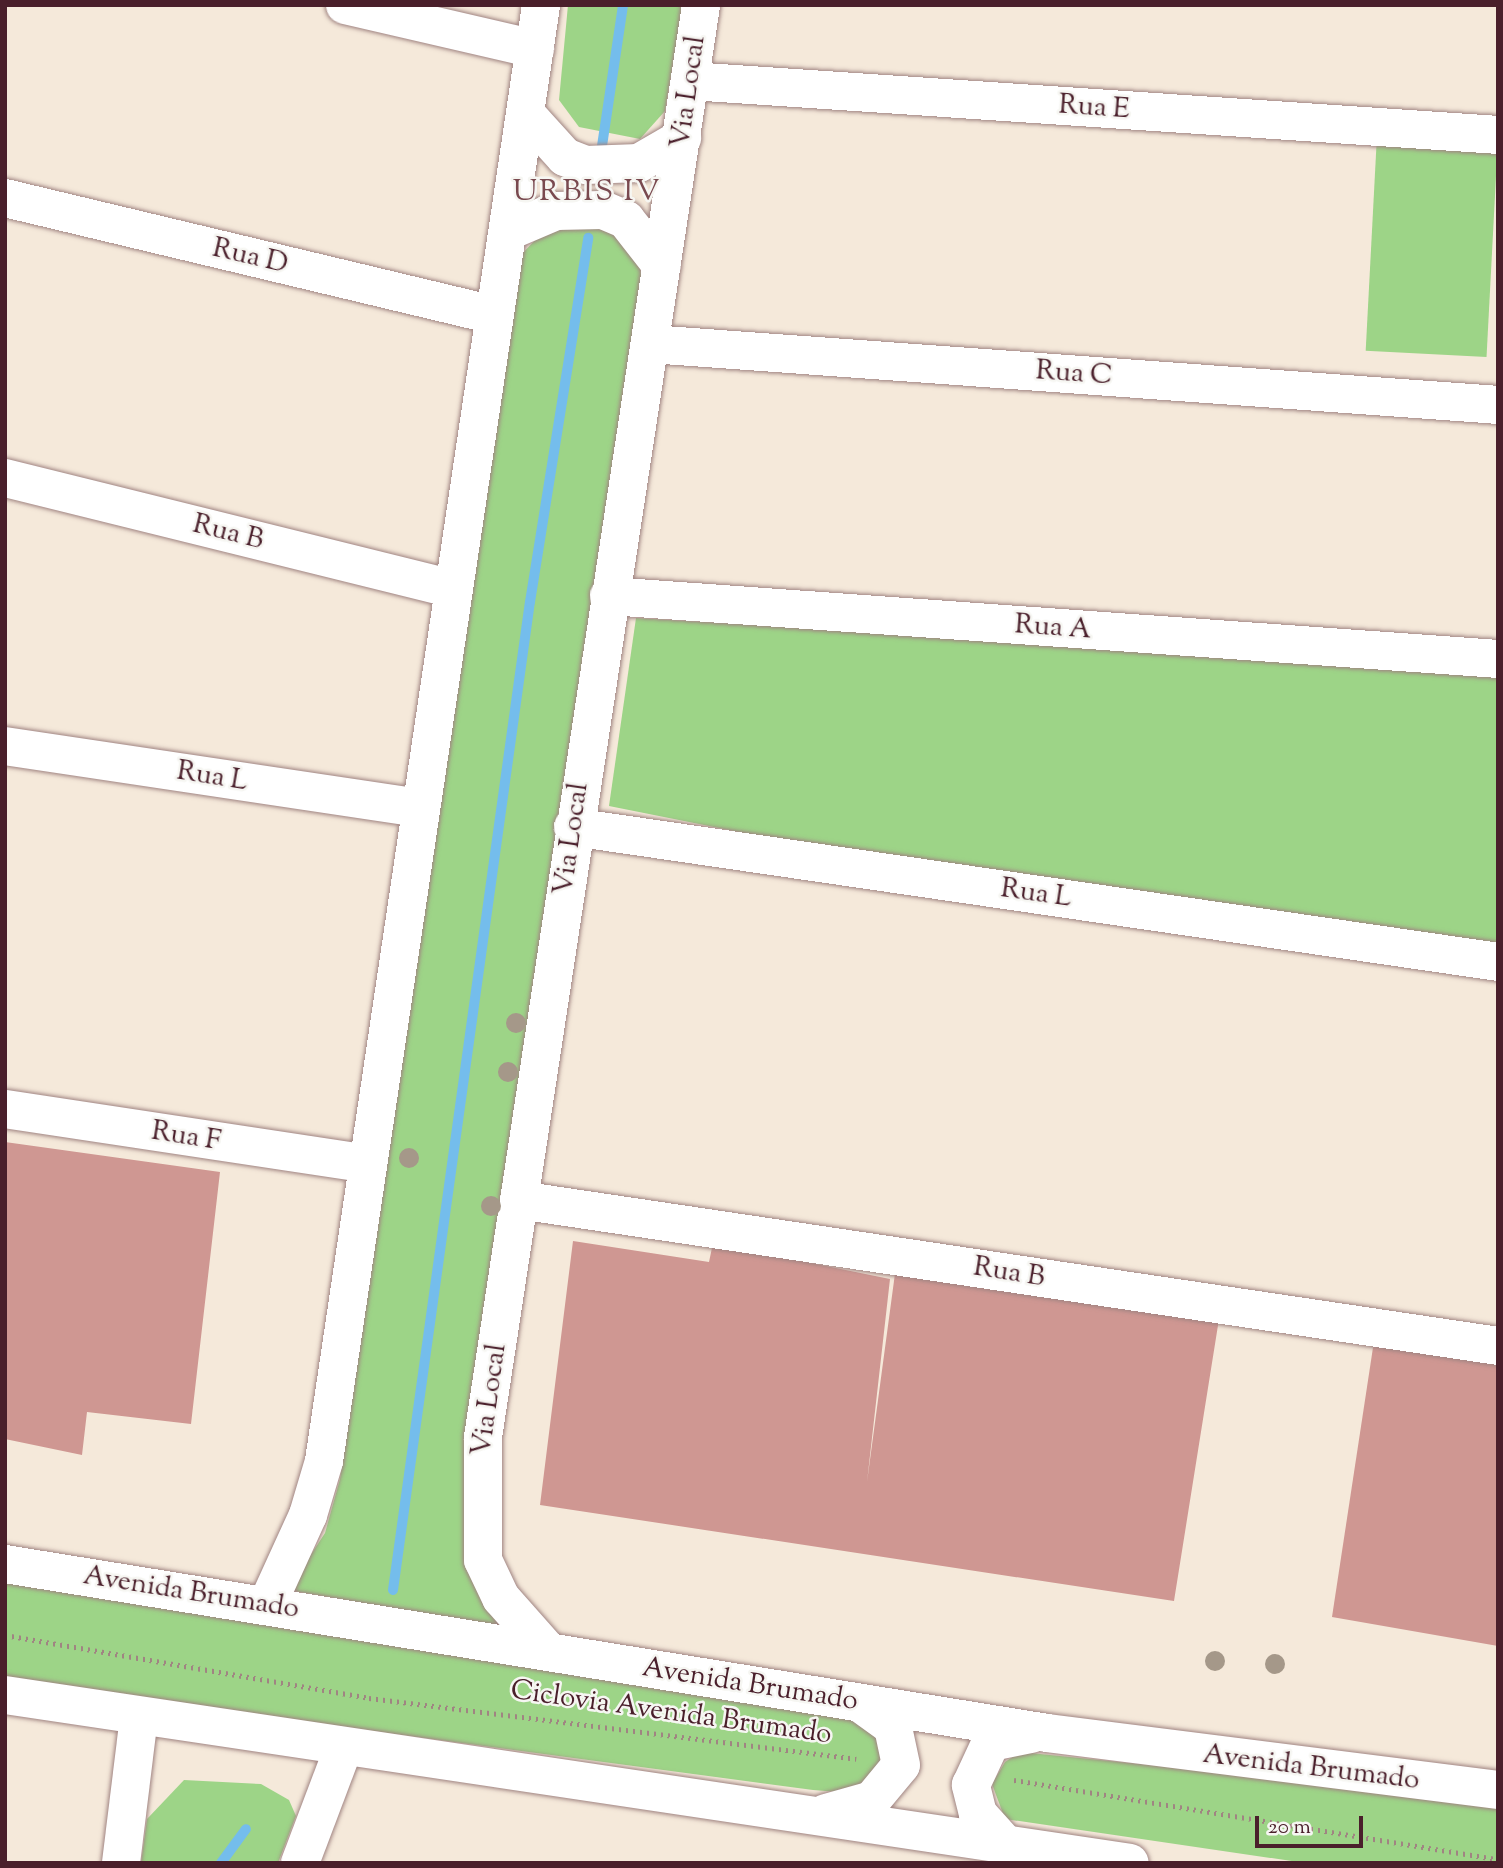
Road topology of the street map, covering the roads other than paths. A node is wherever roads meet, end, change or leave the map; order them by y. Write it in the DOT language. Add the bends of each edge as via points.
graph roads {
  1 [pos="345,5"];
  2 [pos="541,5"];
  3 [pos="701,5"];
  4 [pos="535,49"];
  5 [pos="690,81"];
  6 [pos="526,114"];
  7 [pos="1498,135"];
  8 [pos="682,138"];
  9 [pos="5,198"];
  10 [pos="509,231"];
  11 [pos="662,266"];
  12 [pos="494,315"];
  13 [pos="650,344"];
  14 [pos="1498,405"];
  15 [pos="5,478"];
  16 [pos="451,588"];
  17 [pos="609,596"];
  18 [pos="1498,659"];
  19 [pos="5,746"];
  20 [pos="418,808"];
  21 [pos="573,827"];
  22 [pos="1498,962"];
  23 [pos="5,1109"];
  24 [pos="367,1164"];
  25 [pos="519,1200"];
  26 [pos="1498,1346"];
  27 [pos="5,1564"];
  28 [pos="267,1605"];
  29 [pos="549,1652"];
  30 [pos="5,1695"];
  31 [pos="860,1704"];
  32 [pos="139,1716"];
  33 [pos="1047,1733"];
  34 [pos="343,1749"];
  35 [pos="1498,1790"];
  36 [pos="810,1816"];
  37 [pos="1006,1845"];
  38 [pos="121,1863"];
  39 [pos="300,1863"];
  40 [pos="1130,1863"];
  1 -- 4 [label="street"];
  2 -- 4 [label="street"];
  3 -- 5 [label="street, Via Local"];
  4 -- 6 [label="street"];
  5 -- 7 [label="street, Rua E"];
  5 -- 8 [label="street, Via Local"];
  6 -- 8 [label="street" via="565,157 586,165 639,163"];
  6 -- 10 [label="street"];
  8 -- 11 [label="street, Via Local"];
  9 -- 12 [label="street, Rua D"];
  10 -- 11 [label="street" via="556,211 603,210 636,229"];
  10 -- 12 [label="street"];
  11 -- 13 [label="street, Via Local"];
  12 -- 16 [label="street"];
  13 -- 14 [label="street, Rua C"];
  13 -- 17 [label="street, Via Local"];
  15 -- 16 [label="street, Rua B"];
  16 -- 20 [label="street"];
  17 -- 18 [label="street, Rua A"];
  17 -- 21 [label="street, Via Local"];
  19 -- 20 [label="street, Rua L"];
  20 -- 24 [label="street"];
  21 -- 22 [label="street, Rua L"];
  21 -- 25 [label="street, Via Local"];
  23 -- 24 [label="street, Rua F"];
  24 -- 28 [label="street" via="324,1461 308,1515"];
  25 -- 26 [label="street, Rua B"];
  25 -- 29 [label="street, Via Local" via="483,1437 478,1531 483,1560 501,1598"];
  27 -- 28 [label="street, Avenida Brumado"];
  28 -- 29 [label="street, Avenida Brumado"];
  29 -- 31 [label="street, Avenida Brumado"];
  30 -- 32 [label="street"];
  31 -- 33 [label="street, Avenida Brumado"];
  31 -- 36 [label="street" via="893,1727 901,1765 872,1800"];
  32 -- 34 [label="street"];
  32 -- 38 [label="street"];
  33 -- 35 [label="street, Avenida Brumado"];
  33 -- 37 [label="street" via="991,1742 974,1774 978,1814"];
  34 -- 36 [label="street"];
  34 -- 39 [label="street"];
  36 -- 37 [label="street"];
  37 -- 40 [label="street"];
}
